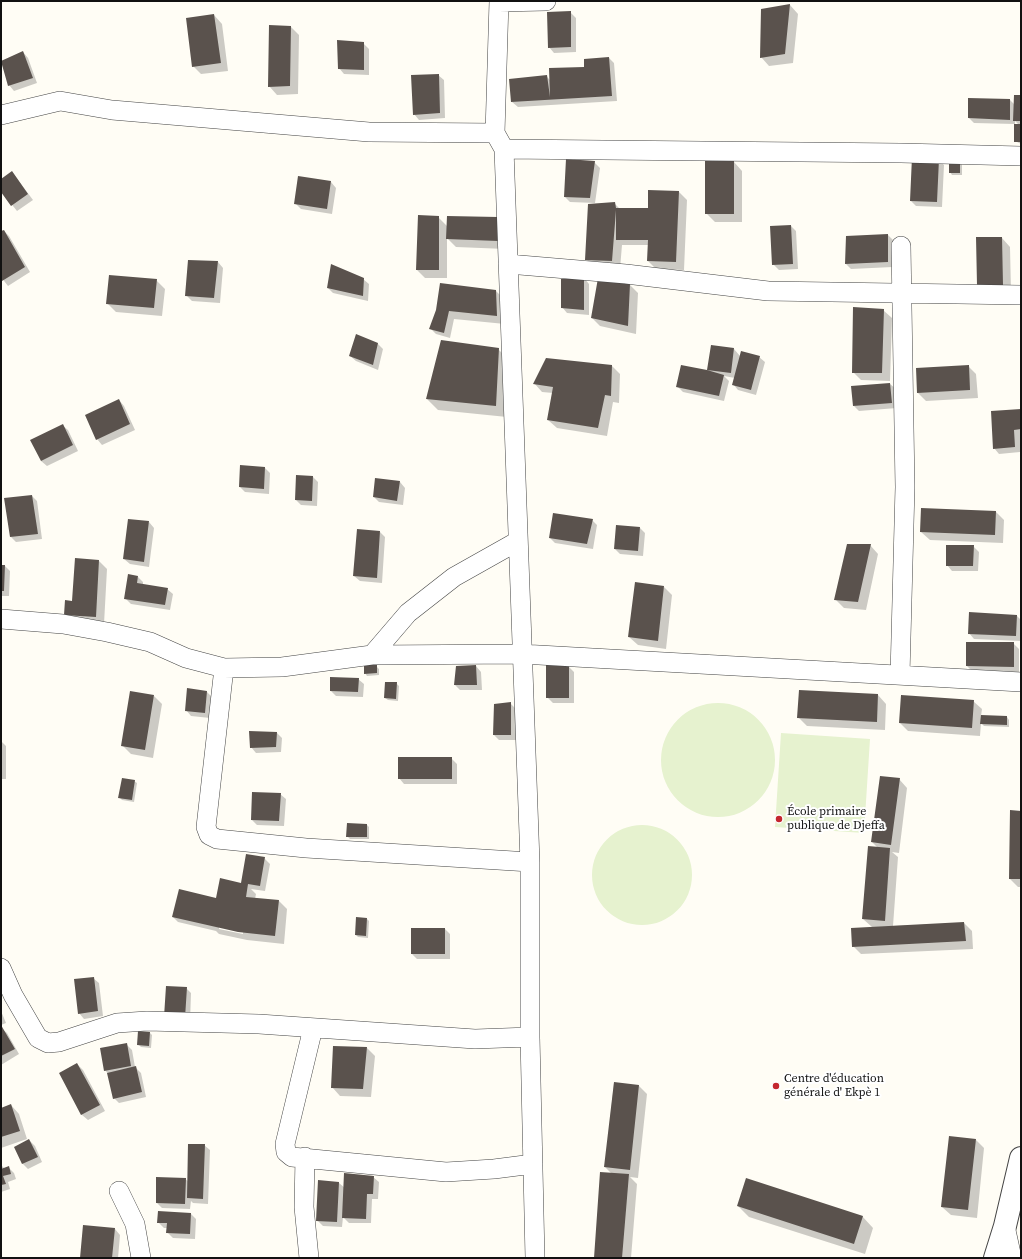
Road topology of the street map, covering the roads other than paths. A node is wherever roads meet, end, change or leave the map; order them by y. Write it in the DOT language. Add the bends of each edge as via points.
graph roads {
  1 [pos="546,1"];
  2 [pos="499,2"];
  3 [pos="1,115"];
  4 [pos="500,141"];
  5 [pos="1021,156"];
  6 [pos="901,246"];
  7 [pos="508,264"];
  8 [pos="901,294"];
  9 [pos="1021,295"];
  10 [pos="518,541"];
  11 [pos="1,620"];
  12 [pos="521,654"];
  13 [pos="372,656"];
  14 [pos="224,668"];
  15 [pos="900,675"];
  16 [pos="1021,682"];
  17 [pos="530,862"];
  18 [pos="1,968"];
  19 [pos="313,1028"];
  20 [pos="530,1037"];
  21 [pos="305,1157"];
  22 [pos="1021,1158"];
  23 [pos="533,1164"];
  24 [pos="119,1191"];
  25 [pos="1005,1226"];
  26 [pos="141,1258"];
  27 [pos="309,1258"];
  28 [pos="535,1258"];
  29 [pos="995,1258"];
  30 [pos="1012,1258"];
  1 -- 2 [label="street"];
  2 -- 4 [label="street"];
  3 -- 4 [label="street" via="60,101 112,110"];
  4 -- 5 [label="street"];
  4 -- 7 [label="street"];
  6 -- 8 [label="street"];
  7 -- 8 [label="street" via="626,274 768,291"];
  7 -- 10 [label="street"];
  8 -- 9 [label="street"];
  8 -- 15 [label="street" via="905,487"];
  10 -- 12 [label="street"];
  10 -- 13 [label="street" via="454,577 408,613"];
  11 -- 14 [label="street" via="63,624 107,632 150,642 186,658"];
  12 -- 13 [label="street"];
  12 -- 15 [label="street"];
  12 -- 17 [label="street"];
  13 -- 14 [label="street" via="282,667"];
  14 -- 17 [label="street" via="206,827 209,835 217,839 306,848"];
  15 -- 16 [label="street"];
  17 -- 20 [label="street"];
  18 -- 19 [label="street" via="13,995 38,1038 48,1043 117,1024 147,1021"];
  19 -- 20 [label="street" via="475,1039"];
  19 -- 21 [label="street" via="285,1144 286,1152 292,1156"];
  20 -- 23 [label="street"];
  21 -- 23 [label="street" via="446,1172"];
  21 -- 27 [label="street" via="304,1207"];
  22 -- 25 [label="street"];
  23 -- 28 [label="street"];
  24 -- 26 [label="street" via="135,1224"];
  25 -- 29 [label="street"];
  25 -- 30 [label="street"];
}
